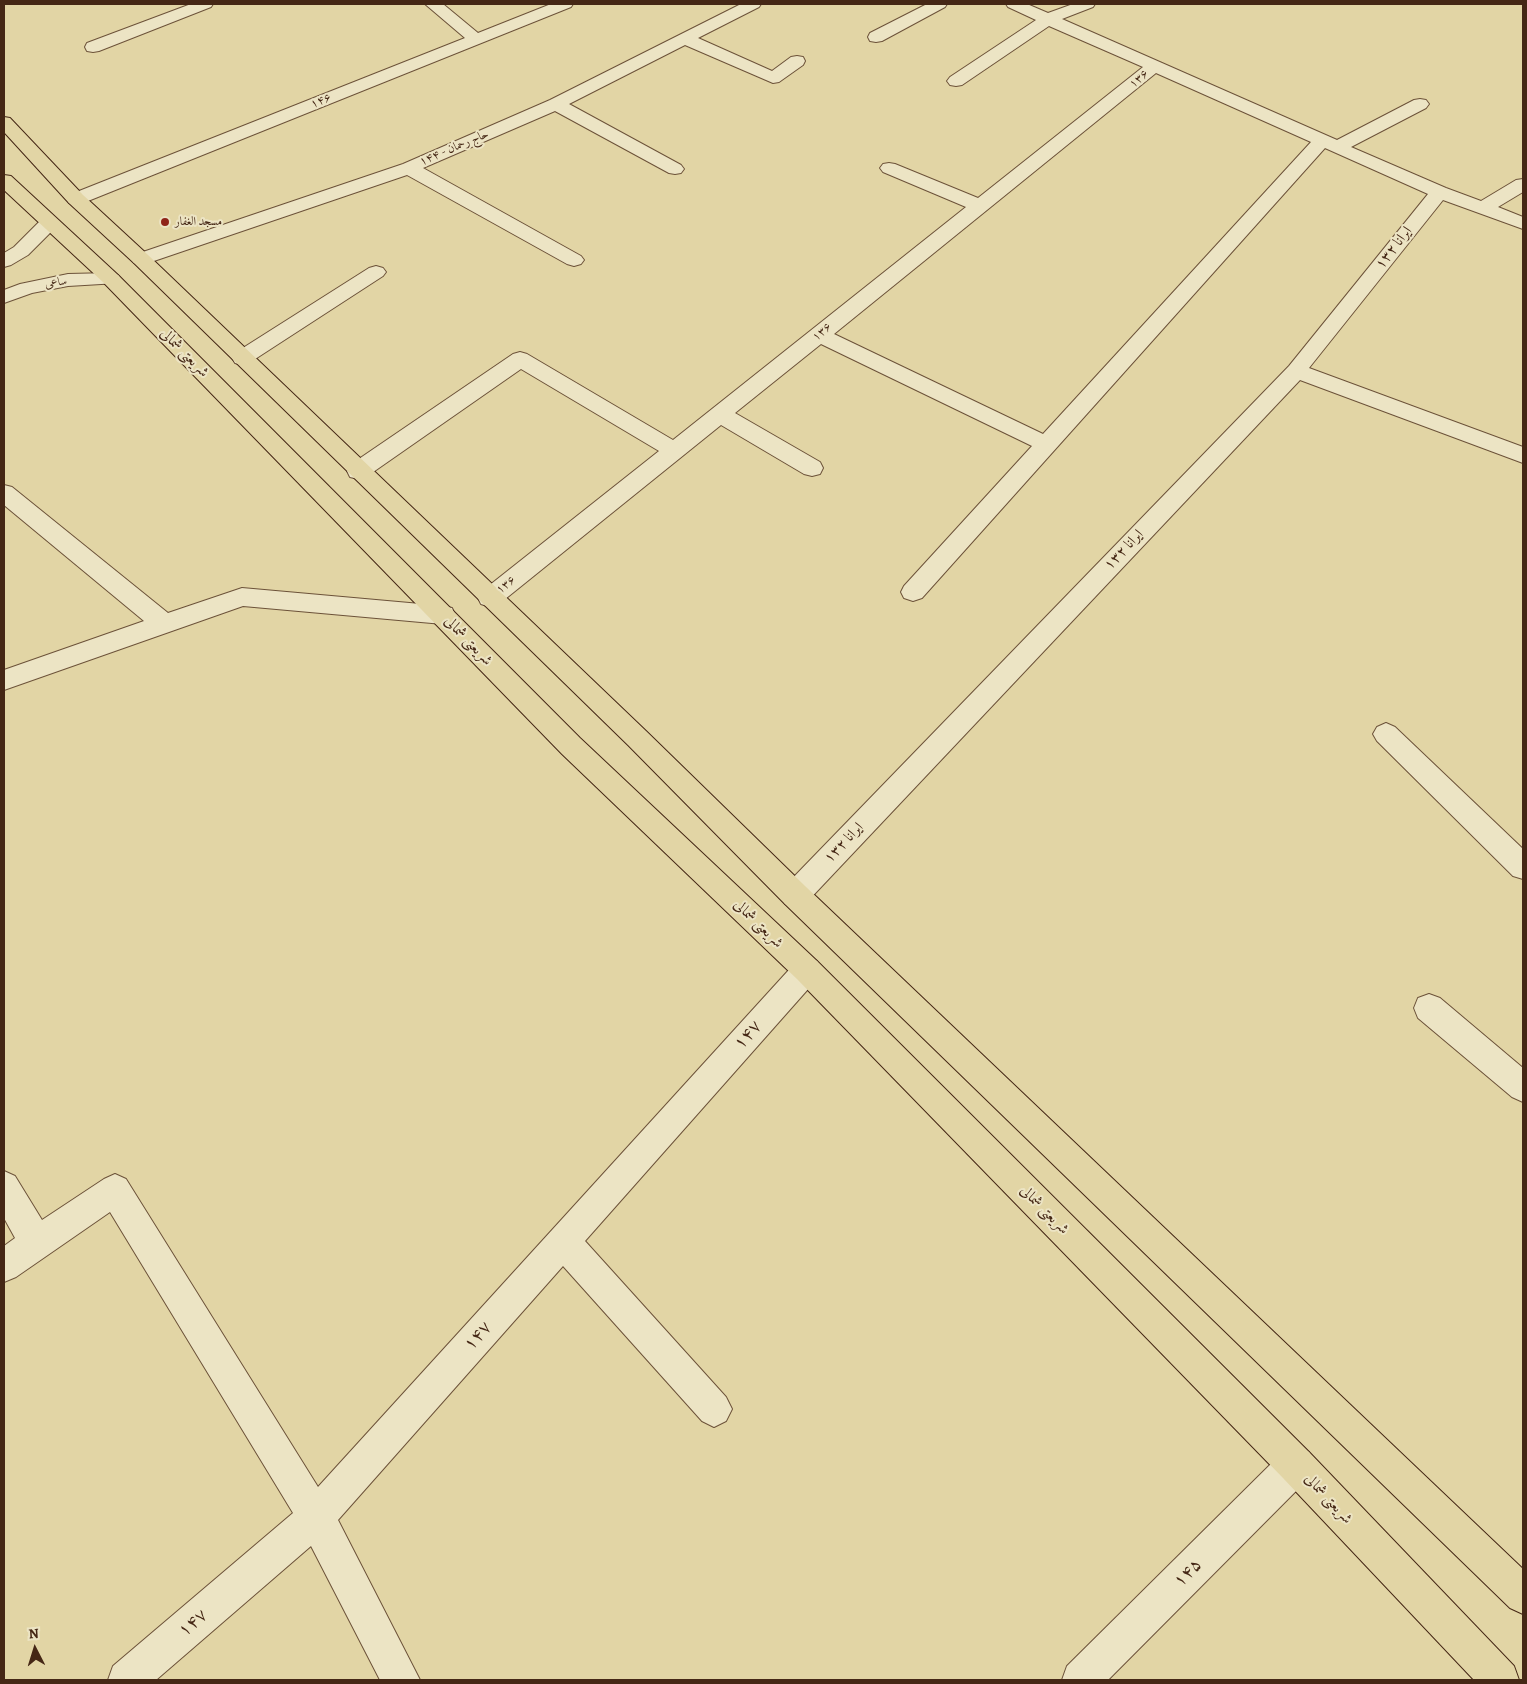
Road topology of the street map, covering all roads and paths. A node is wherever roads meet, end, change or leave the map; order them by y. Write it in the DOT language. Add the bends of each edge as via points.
graph roads {
  1 [pos="205,4"];
  2 [pos="433,4"];
  3 [pos="565,4"];
  4 [pos="939,4"];
  5 [pos="1014,4"];
  6 [pos="1087,4"];
  7 [pos="742,6"];
  8 [pos="171,9"];
  9 [pos="1048,19"];
  10 [pos="876,37"];
  11 [pos="684,38"];
  12 [pos="476,39"];
  13 [pos="93,47"];
  14 [pos="797,61"];
  15 [pos="1154,66"];
  16 [pos="956,81"];
  17 [pos="556,104"];
  18 [pos="1420,104"];
  19 [pos="4,122"];
  20 [pos="1329,144"];
  21 [pos="409,168"];
  22 [pos="889,168"];
  23 [pos="675,169"];
  24 [pos="4,180"];
  25 [pos="1523,184"];
  26 [pos="1439,192"];
  27 [pos="76,199"];
  28 [pos="980,206"];
  29 [pos="1483,208"];
  30 [pos="49,223"];
  31 [pos="1523,223"];
  32 [pos="141,259"];
  33 [pos="574,260"];
  34 [pos="4,261"];
  35 [pos="376,272"];
  36 [pos="111,279"];
  37 [pos="4,297"];
  38 [pos="819,335"];
  39 [pos="242,358"];
  40 [pos="1296,371"];
  41 [pos="720,414"];
  42 [pos="1046,444"];
  43 [pos="1520,450"];
  44 [pos="675,451"];
  45 [pos="812,468"];
  46 [pos="358,471"];
  47 [pos="4,493"];
  48 [pos="913,592"];
  49 [pos="490,598"];
  50 [pos="444,615"];
  51 [pos="164,624"];
  52 [pos="4,680"];
  53 [pos="1386,734"];
  54 [pos="1523,867"];
  55 [pos="794,895"];
  56 [pos="806,970"];
  57 [pos="1429,1008"];
  58 [pos="1523,1087"];
  59 [pos="4,1187"];
  60 [pos="562,1242"];
  61 [pos="37,1243"];
  62 [pos="4,1265"];
  63 [pos="714,1408"];
  64 [pos="1296,1465"];
  65 [pos="316,1517"];
  66 [pos="1523,1594"];
  67 [pos="127,1680"];
  68 [pos="401,1680"];
  69 [pos="1081,1680"];
  70 [pos="1500,1680"];
  1 -- 8 [label="street"];
  2 -- 12 [label="street"];
  3 -- 12 [label="street, ۱۴۶"];
  4 -- 10 [label="street"];
  5 -- 9 [label="street"];
  6 -- 9 [label="street"];
  7 -- 11 [label="street, حاج رحمان - ۱۴۴"];
  8 -- 13 [label="street"];
  9 -- 15 [label="street"];
  9 -- 16 [label="street"];
  11 -- 14 [label="street" via="773,78"];
  11 -- 17 [label="street, حاج رحمان - ۱۴۴"];
  12 -- 27 [label="street, ۱۴۶"];
  15 -- 20 [label="street"];
  15 -- 28 [label="street, ۱۳۶"];
  17 -- 21 [label="street, حاج رحمان - ۱۴۴"];
  17 -- 23 [label="street"];
  18 -- 20 [label="street"];
  19 -- 27 [label="main road"];
  20 -- 26 [label="street"];
  20 -- 42 [label="street"];
  21 -- 32 [label="street, حاج رحمان - ۱۴۴"];
  21 -- 33 [label="street"];
  22 -- 28 [label="street"];
  24 -- 30 [label="main road, شریعتی شمالی"];
  25 -- 29 [label="street"];
  26 -- 29 [label="street"];
  26 -- 40 [label="street, ایرانا ۱۳۲"];
  27 -- 32 [label="main road"];
  28 -- 38 [label="street, ۱۳۶"];
  29 -- 31 [label="street"];
  30 -- 34 [label="street" via="21,251"];
  30 -- 36 [label="main road, شریعتی شمالی"];
  32 -- 39 [label="main road"];
  35 -- 39 [label="street"];
  36 -- 37 [label="street, ساعی" via="68,280 27,288"];
  36 -- 50 [label="main road, شریعتی شمالی"];
  38 -- 41 [label="street, ۱۳۶"];
  38 -- 42 [label="street"];
  39 -- 46 [label="main road"];
  40 -- 43 [label="street"];
  40 -- 55 [label="street, ایرانا ۱۳۲"];
  41 -- 44 [label="street, ۱۳۶"];
  41 -- 45 [label="street"];
  42 -- 48 [label="street"];
  44 -- 46 [label="street" via="520,359"];
  44 -- 49 [label="street, ۱۳۶"];
  46 -- 49 [label="main road"];
  47 -- 51 [label="street"];
  49 -- 55 [label="main road"];
  50 -- 51 [label="street" via="242,597"];
  50 -- 56 [label="main road, شریعتی شمالی" via="571,746"];
  51 -- 52 [label="street"];
  53 -- 54 [label="street"];
  55 -- 66 [label="main road"];
  56 -- 60 [label="street, ۱۴۷"];
  56 -- 64 [label="main road, شریعتی شمالی"];
  57 -- 58 [label="street"];
  59 -- 61 [label="street"];
  60 -- 63 [label="street"];
  60 -- 65 [label="street, ۱۴۷"];
  61 -- 62 [label="street"];
  61 -- 65 [label="street" via="115,1190"];
  64 -- 69 [label="street, ۱۴۵"];
  64 -- 70 [label="main road, شریعتی شمالی"];
  65 -- 67 [label="street, ۱۴۷"];
  65 -- 68 [label="street"];
}
